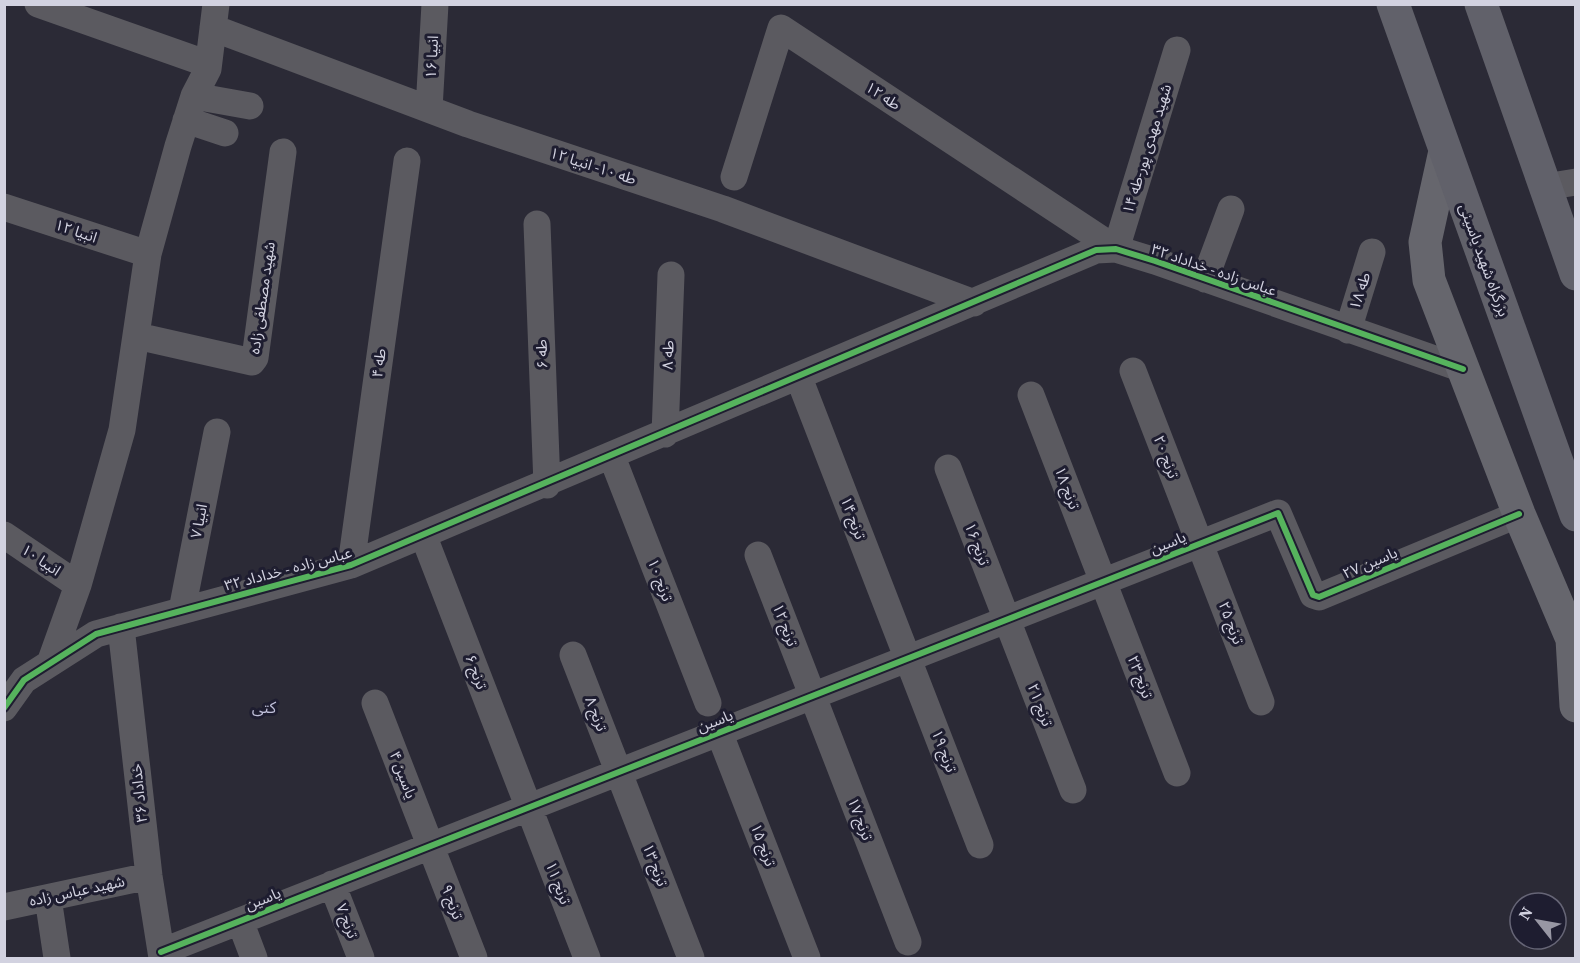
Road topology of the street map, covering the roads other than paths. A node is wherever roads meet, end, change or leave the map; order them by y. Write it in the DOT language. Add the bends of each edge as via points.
graph roads {
  1 [pos="38,4"];
  2 [pos="435,4"];
  3 [pos="1393,4"];
  4 [pos="1481,4"];
  5 [pos="214,16"];
  6 [pos="1178,50"];
  7 [pos="208,64"];
  8 [pos="250,106"];
  9 [pos="190,108"];
  10 [pos="429,109"];
  11 [pos="225,133"];
  12 [pos="1445,150"];
  13 [pos="283,152"];
  14 [pos="407,161"];
  15 [pos="734,177"];
  16 [pos="1560,184"];
  17 [pos="4,207"];
  18 [pos="1231,209"];
  19 [pos="537,224"];
  20 [pos="1116,249"];
  21 [pos="1372,252"];
  22 [pos="148,254"];
  23 [pos="1575,274"];
  24 [pos="671,275"];
  25 [pos="1205,279"];
  26 [pos="974,303"];
  27 [pos="1348,330"];
  28 [pos="137,336"];
  29 [pos="1463,369"];
  30 [pos="1133,371"];
  31 [pos="799,378"];
  32 [pos="1031,395"];
  33 [pos="217,432"];
  34 [pos="665,434"];
  35 [pos="612,457"];
  36 [pos="948,468"];
  37 [pos="547,485"];
  38 [pos="1278,513"];
  39 [pos="1519,514"];
  40 [pos="1575,515"];
  41 [pos="4,535"];
  42 [pos="424,537"];
  43 [pos="1200,543"];
  44 [pos="758,555"];
  45 [pos="351,565"];
  46 [pos="1103,581"];
  47 [pos="78,585"];
  48 [pos="182,610"];
  49 [pos="1006,619"];
  50 [pos="121,627"];
  51 [pos="1574,639"];
  52 [pos="573,655"];
  53 [pos="908,658"];
  54 [pos="50,663"];
  55 [pos="812,696"];
  56 [pos="1262,702"];
  57 [pos="375,703"];
  58 [pos="708,704"];
  59 [pos="1575,706"];
  60 [pos="4,708"];
  61 [pos="719,732"];
  62 [pos="618,772"];
  63 [pos="1177,773"];
  64 [pos="1073,790"];
  65 [pos="528,807"];
  66 [pos="980,845"];
  67 [pos="430,846"];
  68 [pos="149,876"];
  69 [pos="332,884"];
  70 [pos="48,898"];
  71 [pos="4,907"];
  72 [pos="240,921"];
  73 [pos="908,942"];
  74 [pos="162,955"];
  75 [pos="57,958"];
  76 [pos="254,958"];
  77 [pos="361,958"];
  78 [pos="474,958"];
  79 [pos="587,958"];
  80 [pos="691,958"];
  81 [pos="807,958"];
  1 -- 7 [label="street"];
  2 -- 10 [label="street, انبیا ۱۶"];
  3 -- 12 [label="highway, بزرگراه شهید یاسینی"];
  4 -- 16 [label="highway"];
  5 -- 7 [label="street"];
  5 -- 10 [label="street, طه ۱۰- انبیا ۱۲"];
  6 -- 20 [label="street, شهید مهدی پور-طه ۱۴"];
  7 -- 9 [label="street"];
  8 -- 9 [label="street"];
  9 -- 11 [label="street"];
  9 -- 22 [label="street"];
  10 -- 26 [label="street, طه ۱۰- انبیا ۱۲" via="723,209"];
  12 -- 29 [label="main road" via="1425,242 1425,263"];
  12 -- 40 [label="highway, بزرگراه شهید یاسینی"];
  13 -- 28 [label="street, شهید مصطفی زاده" via="252,362"];
  14 -- 45 [label="street, طه ۴"];
  15 -- 20 [label="street, طه ۱۲" via="781,28"];
  16 -- 23 [label="highway"];
  17 -- 22 [label="street, انبیا ۱۲"];
  18 -- 25 [label="street"];
  19 -- 37 [label="street, طه ۶"];
  20 -- 25 [label="street, عباس زاده - خداداد ۳۲"];
  20 -- 26 [label="street, عباس زاده - خداداد ۳۲" via="1096,250"];
  21 -- 27 [label="street, طه ۱۸"];
  22 -- 28 [label="street"];
  24 -- 34 [label="street, طه ۸"];
  25 -- 27 [label="street, عباس زاده - خداداد ۳۲"];
  26 -- 31 [label="street, عباس زاده - خداداد ۳۲"];
  27 -- 29 [label="street, عباس زاده - خداداد ۳۲"];
  28 -- 47 [label="street" via="122,430"];
  29 -- 39 [label="main road"];
  30 -- 43 [label="street, ترنج ۲۰"];
  31 -- 34 [label="street, عباس زاده - خداداد ۳۲"];
  31 -- 53 [label="street, ترنج ۱۴"];
  32 -- 46 [label="street, ترنج ۱۸"];
  33 -- 48 [label="street, انبیا ۷"];
  34 -- 35 [label="street, عباس زاده - خداداد ۳۲"];
  35 -- 37 [label="street, عباس زاده - خداداد ۳۲"];
  35 -- 58 [label="street, ترنج ۱۰"];
  36 -- 49 [label="street, ترنج ۱۶"];
  37 -- 42 [label="street, عباس زاده - خداداد ۳۲"];
  38 -- 39 [label="street, یاسین ۲۷" via="1313,596 1319,597"];
  38 -- 43 [label="street, یاسین"];
  39 -- 51 [label="main road"];
  41 -- 47 [label="street, انبیا ۱۰"];
  42 -- 45 [label="street, عباس زاده - خداداد ۳۲"];
  42 -- 65 [label="street, ترنج ۶"];
  43 -- 46 [label="street, یاسین"];
  43 -- 56 [label="street, ترنج ۲۵"];
  44 -- 55 [label="street, ترنج ۱۲"];
  45 -- 48 [label="street, عباس زاده - خداداد ۳۲"];
  46 -- 49 [label="street, یاسین"];
  46 -- 63 [label="street, ترنج ۲۳"];
  47 -- 54 [label="street"];
  48 -- 50 [label="street, عباس زاده - خداداد ۳۲"];
  49 -- 53 [label="street, یاسین"];
  49 -- 64 [label="street, ترنج ۲۱"];
  50 -- 54 [label="street, عباس زاده - خداداد ۳۲" via="96,634"];
  50 -- 68 [label="street, خداداد ۳۶"];
  51 -- 59 [label="main road"];
  52 -- 62 [label="street, ترنج ۸"];
  53 -- 55 [label="street, یاسین"];
  53 -- 66 [label="street, ترنج ۱۹"];
  54 -- 60 [label="street, عباس زاده - خداداد ۳۲" via="24,680"];
  55 -- 61 [label="street, یاسین"];
  55 -- 73 [label="street, ترنج ۱۷"];
  57 -- 67 [label="street, یاسین ۴"];
  61 -- 62 [label="street, یاسین"];
  61 -- 81 [label="street, ترنج ۱۵"];
  62 -- 65 [label="street, یاسین"];
  62 -- 80 [label="street, ترنج ۱۳"];
  65 -- 67 [label="street, یاسین"];
  65 -- 79 [label="street, ترنج ۱۱"];
  67 -- 69 [label="street, یاسین"];
  67 -- 78 [label="street, ترنج ۹"];
  68 -- 70 [label="street, شهید عباس زاده"];
  68 -- 74 [label="street, خداداد ۳۶"];
  69 -- 72 [label="street, یاسین"];
  69 -- 77 [label="street, ترنج ۷"];
  70 -- 71 [label="street, شهید عباس زاده"];
  70 -- 75 [label="street"];
  72 -- 74 [label="street, یاسین"];
  72 -- 76 [label="street"];
}
